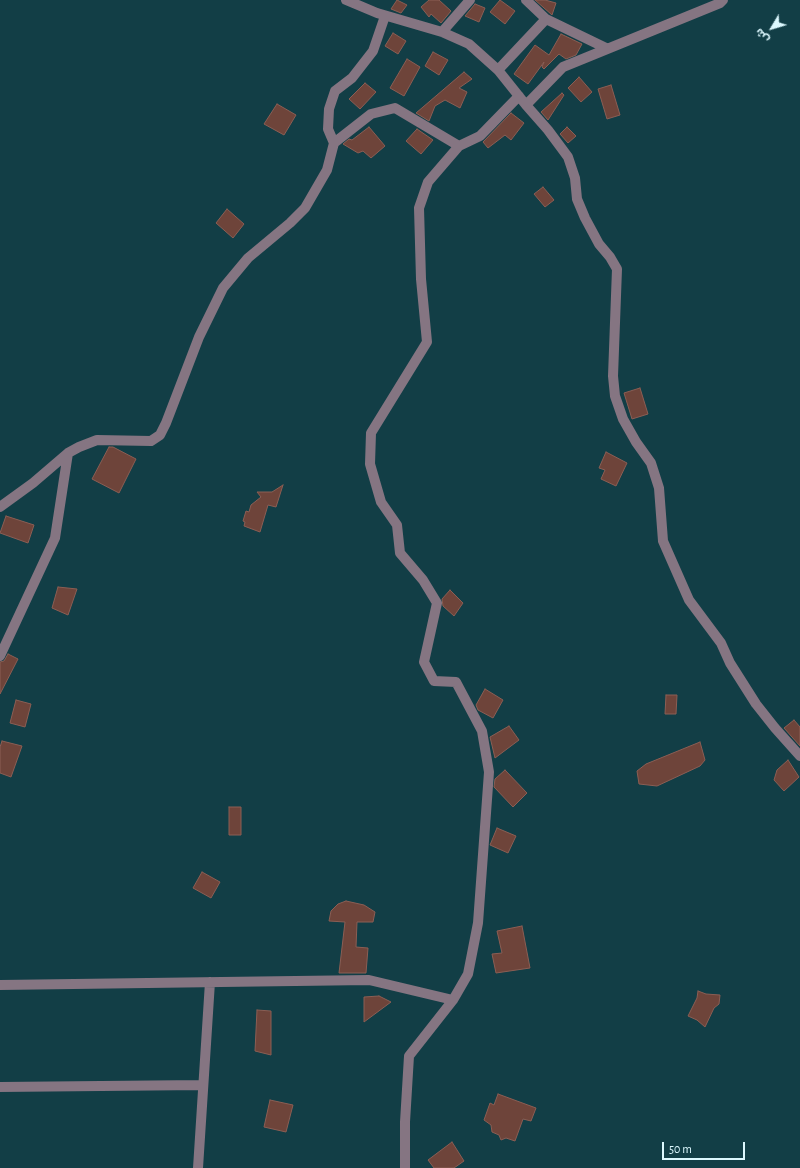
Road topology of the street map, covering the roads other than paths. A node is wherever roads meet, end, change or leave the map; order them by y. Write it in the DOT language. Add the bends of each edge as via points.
graph roads {
  1 [pos="346,0"];
  2 [pos="470,0"];
  3 [pos="526,0"];
  4 [pos="723,0"];
  5 [pos="385,16"];
  6 [pos="546,19"];
  7 [pos="442,32"];
  8 [pos="606,48"];
  9 [pos="498,70"];
  10 [pos="519,96"];
  11 [pos="526,105"];
  12 [pos="334,143"];
  13 [pos="459,146"];
  14 [pos="68,453"];
  15 [pos="0,507"];
  16 [pos="0,656"];
  17 [pos="800,756"];
  18 [pos="210,982"];
  19 [pos="0,985"];
  20 [pos="452,1000"];
  21 [pos="202,1085"];
  22 [pos="0,1087"];
  23 [pos="198,1168"];
  24 [pos="405,1168"];
  1 -- 5 [label="street"];
  2 -- 7 [label="street"];
  3 -- 6 [label="street"];
  4 -- 8 [label="street"];
  5 -- 7 [label="street"];
  5 -- 12 [label="street" via="373,51 352,78 335,91 329,109 328,130"];
  6 -- 8 [label="street"];
  6 -- 9 [label="street"];
  7 -- 9 [label="street" via="469,44"];
  8 -- 11 [label="street" via="563,67"];
  9 -- 10 [label="street"];
  10 -- 11 [label="street"];
  10 -- 13 [label="street" via="480,136"];
  11 -- 17 [label="street" via="568,157 575,178 577,199 585,218 617,269 613,360 615,396 636,442 651,463 658,488 663,541 689,600 721,643 730,663 756,704"];
  12 -- 13 [label="street" via="371,114 394,108"];
  12 -- 14 [label="street" via="327,170 305,208 290,224 248,258 223,288 199,337 160,435 151,440 97,440"];
  13 -- 20 [label="street" via="428,182 419,208 421,279 427,342 371,433 370,464 381,502 397,525 400,553 423,580 437,604 424,662 434,681 456,682 482,731 489,772 478,924 468,974"];
  14 -- 15 [label="street"];
  14 -- 16 [label="street" via="55,538"];
  18 -- 19 [label="street"];
  18 -- 20 [label="street" via="369,980"];
  18 -- 21 [label="street"];
  20 -- 24 [label="street" via="409,1056"];
  21 -- 22 [label="street"];
  21 -- 23 [label="street"];
}
